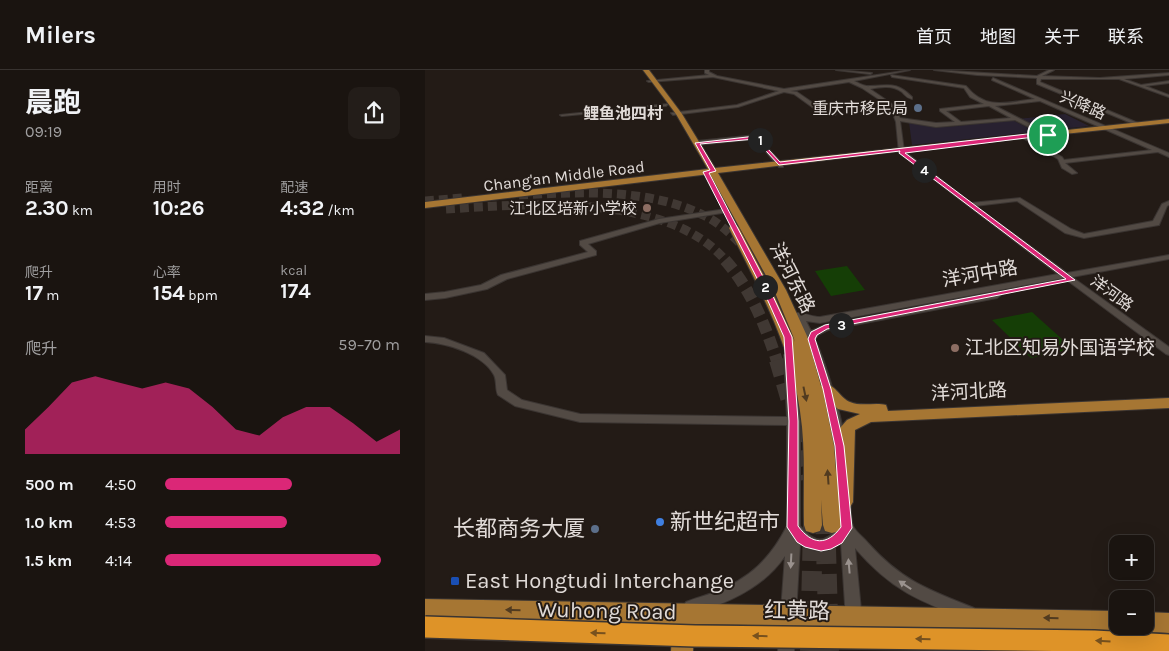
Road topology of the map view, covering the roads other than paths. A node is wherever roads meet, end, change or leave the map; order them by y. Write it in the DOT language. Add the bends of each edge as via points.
graph roads {
  1 [pos="641,70"];
  2 [pos="646,70"];
  3 [pos="707,70"];
  4 [pos="838,70"];
  5 [pos="908,70"];
  6 [pos="936,70"];
  7 [pos="1052,70"];
  8 [pos="1169,74"];
  9 [pos="884,75"];
  10 [pos="713,76"];
  11 [pos="988,76"];
  12 [pos="1038,78"];
  13 [pos="1117,78"];
  14 [pos="849,80"];
  15 [pos="651,81"];
  16 [pos="1129,82"];
  17 [pos="1169,82"];
  18 [pos="1097,85"];
  19 [pos="1139,85"];
  20 [pos="868,88"];
  21 [pos="786,90"];
  22 [pos="1169,96"];
  23 [pos="910,98"];
  24 [pos="1039,100"];
  25 [pos="987,104"];
  26 [pos="666,105"];
  27 [pos="676,114"];
  28 [pos="835,114"];
  29 [pos="562,115"];
  30 [pos="1014,118"];
  31 [pos="1021,118"];
  32 [pos="897,119"];
  33 [pos="1169,121"];
  34 [pos="961,124"];
  35 [pos="1136,124"];
  36 [pos="1104,128"];
  37 [pos="1047,134"];
  38 [pos="1025,137"];
  39 [pos="697,143"];
  40 [pos="1158,150"];
  41 [pos="901,151"];
  42 [pos="1169,155"];
  43 [pos="1063,162"];
  44 [pos="780,165"];
  45 [pos="710,173"];
  46 [pos="1074,173"];
  47 [pos="1169,203"];
  48 [pos="970,205"];
  49 [pos="425,206"];
  50 [pos="726,211"];
  51 [pos="1169,257"];
  52 [pos="1169,262"];
  53 [pos="1069,278"];
  54 [pos="780,290"];
  55 [pos="425,297"];
  56 [pos="798,315"];
  57 [pos="788,337"];
  58 [pos="425,339"];
  59 [pos="811,339"];
  60 [pos="1169,352"];
  61 [pos="827,389"];
  62 [pos="1169,396"];
  63 [pos="1169,403"];
  64 [pos="794,421"];
  65 [pos="844,502"];
  66 [pos="813,525"];
  67 [pos="831,525"];
  68 [pos="793,527"];
  69 [pos="846,528"];
  70 [pos="425,609"];
  71 [pos="671,612"];
  72 [pos="789,614"];
  73 [pos="853,615"];
  74 [pos="982,617"];
  75 [pos="1109,621"];
  76 [pos="1154,622"];
  77 [pos="1169,623"];
  78 [pos="425,627"];
  79 [pos="1169,645"];
  80 [pos="682,651"];
  81 [pos="786,651"];
  82 [pos="856,651"];
  83 [pos="957,651"];
  1 -- 15 [label="main road"];
  2 -- 15 [label="main road"];
  3 -- 10 [label="street"];
  4 -- 9 [label="street"];
  5 -- 9 [label="street"];
  6 -- 11 [label="street"];
  7 -- 12 [label="street"];
  8 -- 13 [label="street"];
  9 -- 14 [label="street"];
  9 -- 25 [label="street" via="965,87 972,96"];
  10 -- 15 [label="street"];
  10 -- 21 [label="street"];
  11 -- 12 [label="street"];
  11 -- 24 [label="street, 兴降路"];
  12 -- 13 [label="street"];
  12 -- 35 [label="street" via="1038,83 1065,96"];
  13 -- 16 [label="street"];
  14 -- 20 [label="street"];
  14 -- 21 [label="street"];
  15 -- 26 [label="main road"];
  15 -- 27 [label="main road"];
  16 -- 18 [label="street"];
  16 -- 19 [label="street"];
  17 -- 19 [label="street"];
  19 -- 22 [label="street"];
  20 -- 23 [label="street" via="892,84"];
  20 -- 32 [label="street" via="891,106"];
  21 -- 27 [label="street" via="738,106"];
  21 -- 28 [label="street" via="800,95 821,111"];
  24 -- 25 [label="street"];
  24 -- 36 [label="street, 兴降路"];
  25 -- 30 [label="street"];
  25 -- 34 [label="street" via="942,110"];
  26 -- 27 [label="main road"];
  26 -- 29 [label="street"];
  27 -- 39 [label="main road"];
  27 -- 45 [label="main road"];
  30 -- 31 [label="street"];
  30 -- 34 [label="street"];
  30 -- 37 [label="street"];
  32 -- 34 [label="street"];
  32 -- 41 [label="street"];
  33 -- 35 [label="main road, Chang'an Middle Road"];
  35 -- 36 [label="main road, Chang'an Middle Road"];
  36 -- 37 [label="main road, Chang'an Middle Road"];
  36 -- 40 [label="street, 兴降路"];
  37 -- 38 [label="main road, Chang'an Middle Road"];
  38 -- 41 [label="main road, Chang'an Middle Road"];
  38 -- 43 [label="street"];
  39 -- 44 [label="street" via="756,138"];
  39 -- 45 [label="main road"];
  40 -- 42 [label="street, 兴降路"];
  40 -- 43 [label="street"];
  41 -- 44 [label="main road, Chang'an Middle Road"];
  41 -- 48 [label="street, 洋河路"];
  43 -- 46 [label="street" via="1064,167"];
  44 -- 45 [label="main road, Chang'an Middle Road"];
  45 -- 49 [label="main road, Chang'an Middle Road"];
  45 -- 50 [label="main road, 洋河东路"];
  45 -- 54 [label="main road, 洋河东路"];
  47 -- 48 [label="street" via="1164,205 1156,223 1084,236 1068,231 1018,199"];
  48 -- 53 [label="street, 洋河路"];
  50 -- 55 [label="street" via="659,221 583,242 593,253 504,277 484,287"];
  50 -- 57 [label="main road, 洋河东路"];
  51 -- 53 [label="street, 洋河中路"];
  52 -- 53 [label="street, 洋河中路"];
  53 -- 56 [label="street, 洋河中路" via="820,320"];
  53 -- 59 [label="street, 洋河中路" via="825,328 814,333"];
  53 -- 60 [label="street, 洋河路"];
  54 -- 56 [label="street"];
  67 -- 54 [label="main road, 洋河东路, one-way" via="826,446 817,397 801,336"];
  56 -- 59 [label="street"];
  57 -- 64 [label="street"];
  57 -- 66 [label="main road, 洋河东路, one-way" via="806,398"];
  58 -- 64 [label="street" via="441,340 481,355 500,376 502,392 519,403 580,418"];
  59 -- 61 [label="street"];
  61 -- 62 [label="main road, 洋河北路" via="833,399 845,407 867,410"];
  61 -- 65 [label="street" via="839,446"];
  63 -- 65 [label="main road, 洋河北路" via="869,417 849,426 845,433"];
  64 -- 68 [label="street"];
  65 -- 69 [label="street"];
  68 -- 69 [label="street" via="801,538 821,546 838,540"];
  68 -- 71 [label="street" via="779,554 749,583 711,602"];
  68 -- 72 [label="street, one-way"];
  73 -- 69 [label="street, one-way"];
  74 -- 69 [label="street, one-way" via="910,589 891,576"];
  71 -- 70 [label="main road, Wuhong Road, one-way"];
  71 -- 72 [label="main road, Wuhong Road"];
  71 -- 80 [label="main road" via="680,622"];
  72 -- 73 [label="main road"];
  72 -- 81 [label="street"];
  73 -- 74 [label="main road"];
  73 -- 82 [label="street"];
  75 -- 74 [label="main road, one-way"];
  74 -- 83 [label="main road" via="963,627 957,636"];
  76 -- 77 [label="main road"];
  79 -- 78 [label="highway, 红黄路, one-way, bridge"];
}
